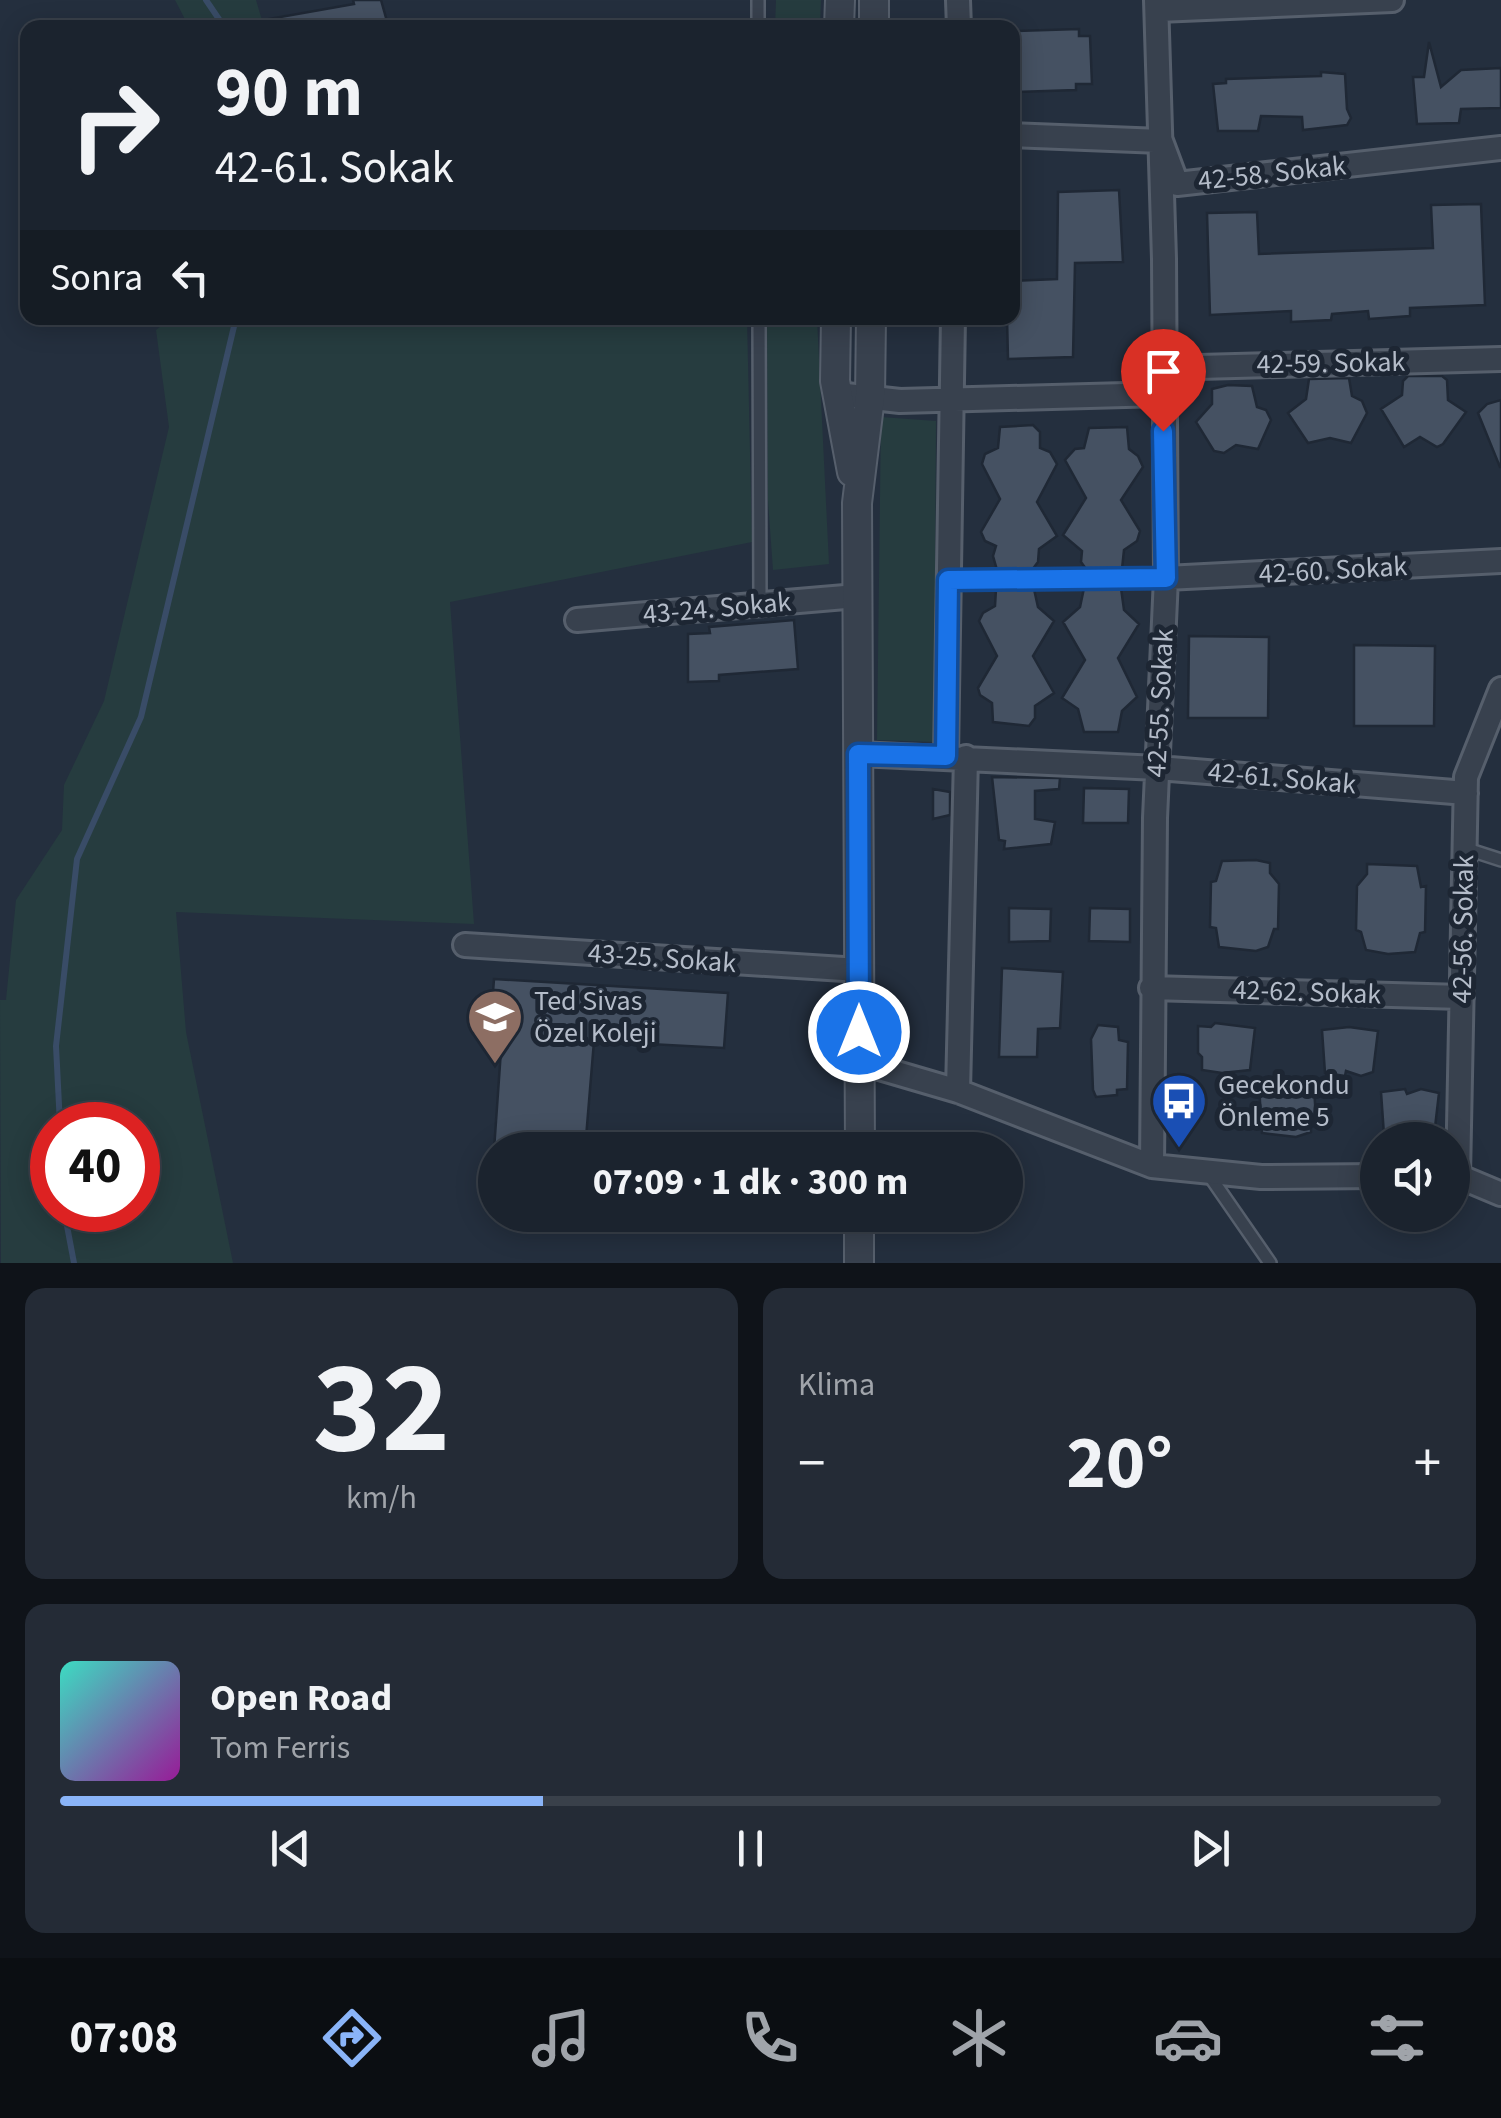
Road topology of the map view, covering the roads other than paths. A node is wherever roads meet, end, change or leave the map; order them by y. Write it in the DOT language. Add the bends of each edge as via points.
graph roads {
  1 [pos="1392,0"];
  2 [pos="1157,5"];
  3 [pos="1020,135"];
  4 [pos="1160,140"];
  5 [pos="1501,148"];
  6 [pos="759,325"];
  7 [pos="836,325"];
  8 [pos="871,325"];
  9 [pos="953,325"];
  10 [pos="1501,359"];
  11 [pos="1162,368"];
  12 [pos="837,394"];
  13 [pos="1162,394"];
  14 [pos="870,397"];
  15 [pos="950,400"];
  16 [pos="857,503"];
  17 [pos="1501,561"];
  18 [pos="1166,578"];
  19 [pos="948,580"];
  20 [pos="858,596"];
  21 [pos="760,604"];
  22 [pos="578,620"];
  23 [pos="1501,689"];
  24 [pos="858,754"];
  25 [pos="956,757"];
  26 [pos="1158,768"];
  27 [pos="1466,793"];
  28 [pos="1464,848"];
  29 [pos="1501,860"];
  30 [pos="465,945"];
  31 [pos="859,970"];
  32 [pos="1152,988"];
  33 [pos="1462,997"];
  34 [pos="860,1062"];
  35 [pos="958,1092"];
  36 [pos="1458,1122"];
  37 [pos="860,1132"];
  38 [pos="1152,1166"];
  39 [pos="1206,1172"];
  40 [pos="1501,1174"];
  41 [pos="1470,1175"];
  42 [pos="1360,1176"];
  43 [pos="1470,1182"];
  44 [pos="1501,1194"];
  45 [pos="859,1232"];
  46 [pos="859,1263"];
  47 [pos="1270,1263"];
  1 -- 2 [label="street"];
  2 -- 4 [label="street, 42-55. Sokak"];
  3 -- 4 [label="street"];
  4 -- 5 [label="street, 42-58. Sokak" via="1177,184"];
  4 -- 11 [label="street, 42-55. Sokak"];
  6 -- 21 [label="lane"];
  7 -- 12 [label="street"];
  8 -- 14 [label="street"];
  9 -- 15 [label="street"];
  10 -- 11 [label="street, 42-59. Sokak"];
  11 -- 13 [label="street, 42-55. Sokak"];
  12 -- 14 [label="street"];
  12 -- 16 [label="street"];
  13 -- 15 [label="street"];
  13 -- 18 [label="street, 42-55. Sokak"];
  14 -- 15 [label="street"];
  14 -- 16 [label="street"];
  15 -- 19 [label="street"];
  16 -- 20 [label="street"];
  17 -- 18 [label="street, 42-60. Sokak"];
  18 -- 19 [label="lane"];
  18 -- 26 [label="street, 42-55. Sokak"];
  19 -- 25 [label="street"];
  20 -- 21 [label="street, 43-24. Sokak"];
  20 -- 24 [label="street"];
  21 -- 22 [label="street, 43-24. Sokak"];
  23 -- 27 [label="street, 42-56. Sokak" via="1466,776"];
  24 -- 25 [label="street, 42-61. Sokak"];
  24 -- 31 [label="street"];
  25 -- 26 [label="street, 42-61. Sokak"];
  25 -- 35 [label="street"];
  26 -- 27 [label="street, 42-61. Sokak"];
  26 -- 32 [label="street, 42-55. Sokak"];
  27 -- 28 [label="street, 42-56. Sokak"];
  28 -- 29 [label="lane"];
  28 -- 33 [label="street, 42-56. Sokak"];
  30 -- 31 [label="street, 43-25. Sokak"];
  31 -- 34 [label="street"];
  32 -- 33 [label="street, 42-62. Sokak"];
  32 -- 38 [label="street, 42-55. Sokak"];
  33 -- 36 [label="street, 42-56. Sokak"];
  34 -- 35 [label="street"];
  34 -- 37 [label="street"];
  35 -- 38 [label="street"];
  38 -- 39 [label="street"];
  39 -- 42 [label="street"];
  39 -- 47 [label="lane"];
  40 -- 41 [label="street"];
  43 -- 44 [label="street"];
  45 -- 46 [label="street"];
}
